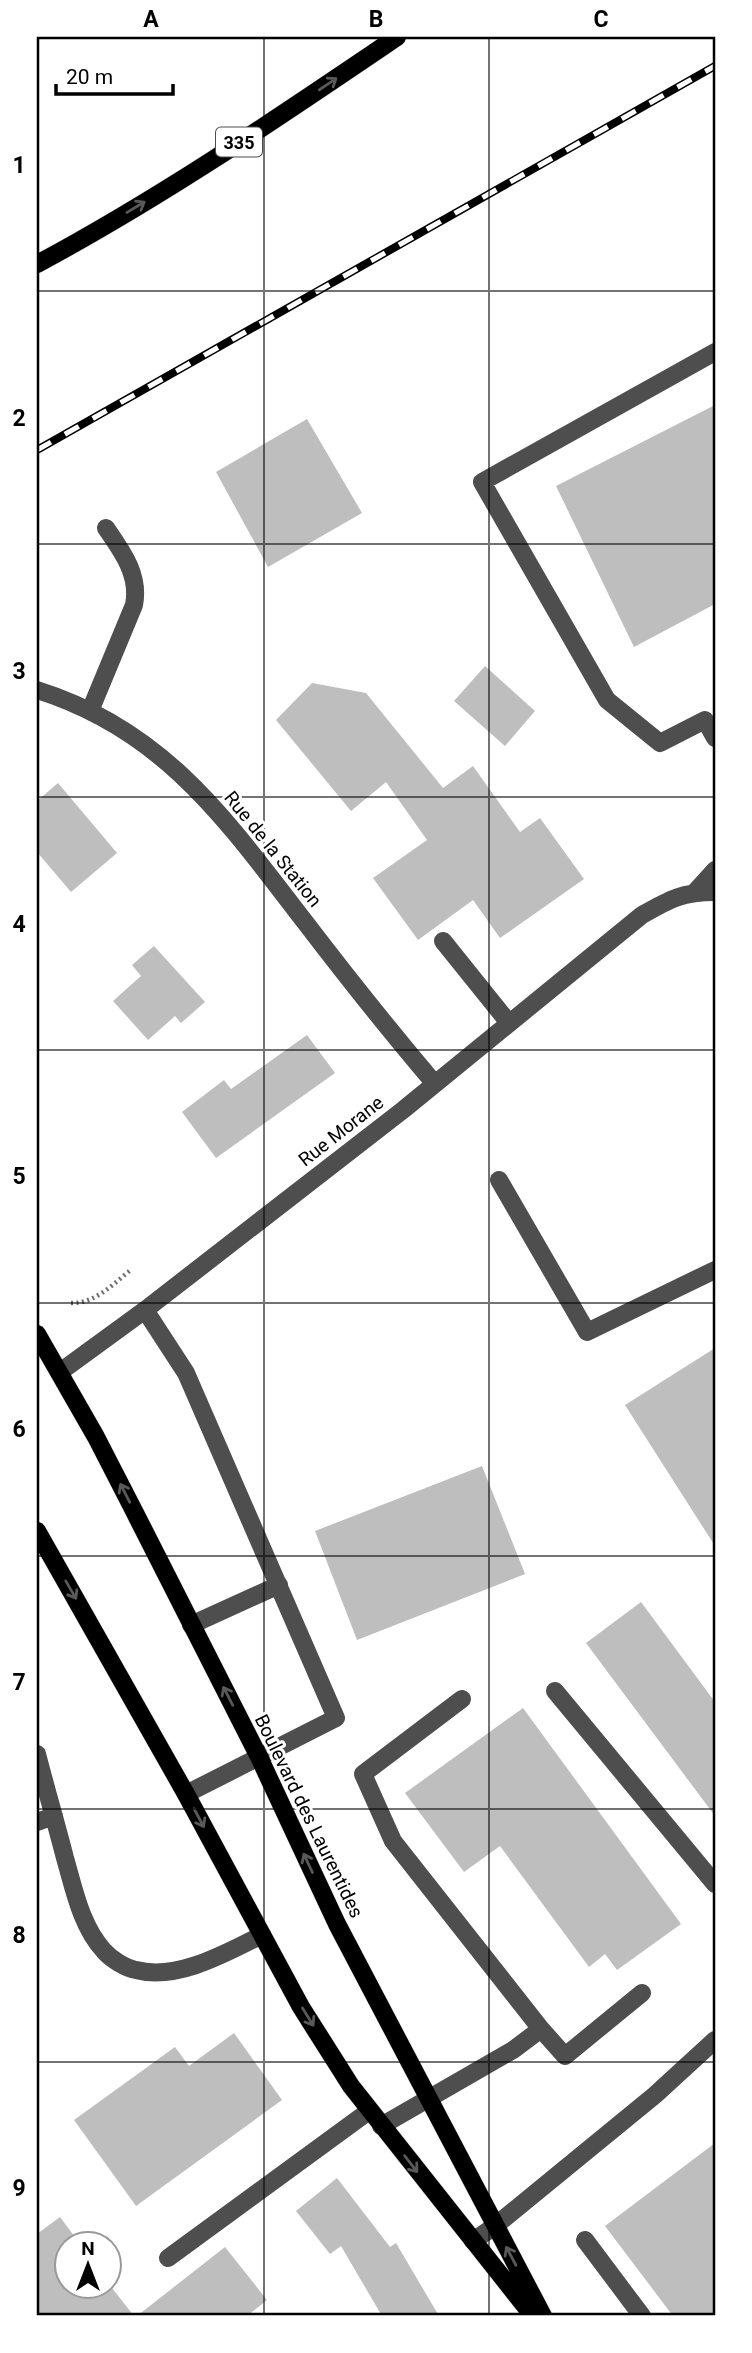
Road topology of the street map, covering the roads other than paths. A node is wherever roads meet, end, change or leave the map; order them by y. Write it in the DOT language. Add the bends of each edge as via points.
graph roads {
  1 [pos="397,37"];
  2 [pos="37,264"];
  3 [pos="715,352"];
  4 [pos="106,528"];
  5 [pos="37,690"];
  6 [pos="90,711"];
  7 [pos="715,738"];
  8 [pos="715,870"];
  9 [pos="695,892"];
  10 [pos="715,892"];
  11 [pos="443,941"];
  12 [pos="509,1023"];
  13 [pos="435,1084"];
  14 [pos="499,1180"];
  15 [pos="715,1270"];
  16 [pos="145,1310"];
  17 [pos="37,1334"];
  18 [pos="60,1372"];
  19 [pos="37,1531"];
  20 [pos="279,1585"];
  21 [pos="191,1625"];
  22 [pos="555,1691"];
  23 [pos="462,1699"];
  24 [pos="37,1754"];
  25 [pos="259,1757"];
  26 [pos="186,1794"];
  27 [pos="45,1819"];
  28 [pos="715,1884"];
  29 [pos="262,1935"];
  30 [pos="642,1993"];
  31 [pos="541,2029"];
  32 [pos="715,2040"];
  33 [pos="428,2098"];
  34 [pos="369,2111"];
  35 [pos="381,2126"];
  36 [pos="495,2226"];
  37 [pos="585,2240"];
  38 [pos="473,2241"];
  39 [pos="168,2258"];
  40 [pos="533,2316"];
  41 [pos="543,2316"];
  42 [pos="642,2316"];
  2 -- 1 [label="main road, 335, one-way" via="213,159"];
  3 -- 7 [label="street" via="482,482 607,700 660,743 705,720"];
  4 -- 6 [label="street" via="128,564 136,592"];
  5 -- 6 [label="street, Rue de la Station"];
  6 -- 13 [label="street, Rue de la Station" via="157,752 210,803"];
  8 -- 9 [label="street"];
  9 -- 10 [label="street"];
  9 -- 12 [label="street, Rue Morane" via="673,897 642,915"];
  11 -- 12 [label="street"];
  12 -- 13 [label="street, Rue Morane"];
  13 -- 16 [label="street, Rue Morane"];
  14 -- 15 [label="street" via="587,1332"];
  16 -- 18 [label="street, Rue Morane"];
  16 -- 20 [label="street" via="186,1373"];
  17 -- 18 [label="main road, Boulevard des Laurentides"];
  21 -- 18 [label="main road, Boulevard des Laurentides, one-way"];
  19 -- 26 [label="main road, one-way"];
  20 -- 21 [label="street"];
  20 -- 25 [label="street" via="337,1718"];
  25 -- 21 [label="main road, Boulevard des Laurentides, one-way"];
  22 -- 28 [label="street"];
  23 -- 31 [label="street" via="363,1774 393,1840"];
  24 -- 27 [label="street"];
  25 -- 26 [label="street"];
  33 -- 25 [label="main road, Boulevard des Laurentides, one-way" via="337,1924"];
  26 -- 29 [label="main road, one-way"];
  27 -- 29 [label="street" via="90,1930 119,1963 136,1970 180,1969 202,1964"];
  29 -- 34 [label="main road, one-way" via="301,2007"];
  30 -- 31 [label="street" via="565,2056"];
  31 -- 33 [label="street"];
  32 -- 36 [label="street"];
  33 -- 35 [label="street"];
  33 -- 36 [label="main road, Boulevard des Laurentides"];
  34 -- 35 [label="main road"];
  34 -- 39 [label="street"];
  35 -- 38 [label="main road, one-way"];
  36 -- 38 [label="street"];
  41 -- 36 [label="main road, Boulevard des Laurentides, one-way"];
  37 -- 42 [label="street"];
  38 -- 40 [label="main road"];
}
